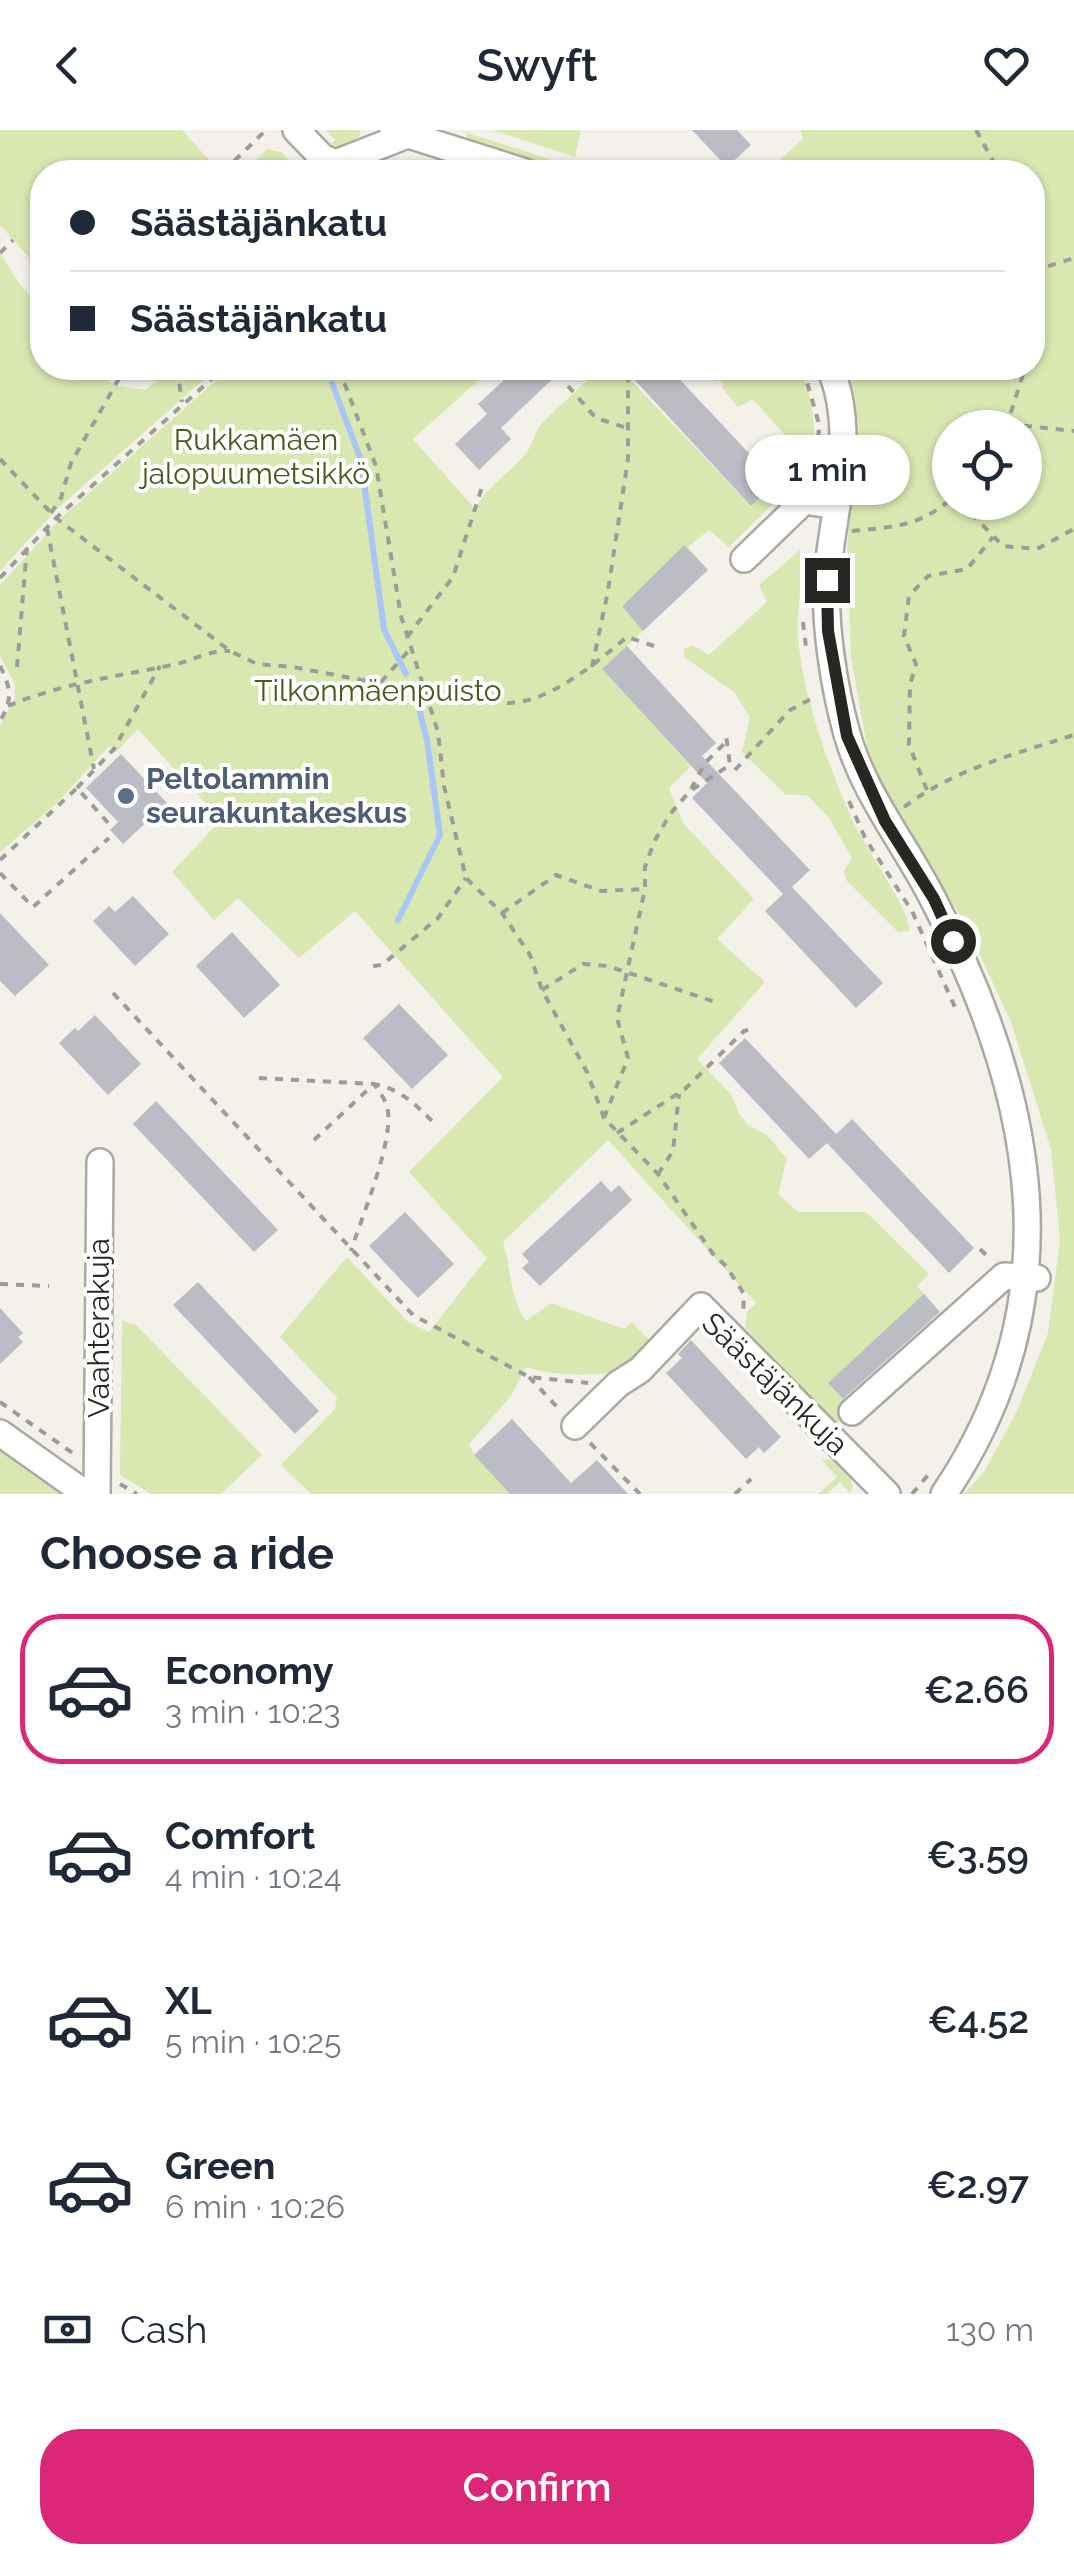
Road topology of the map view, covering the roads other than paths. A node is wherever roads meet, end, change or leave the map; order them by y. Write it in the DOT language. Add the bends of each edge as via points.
graph roads {
  1 [pos="296,130"];
  2 [pos="400,133"];
  3 [pos="328,160"];
  4 [pos="342,160"];
  5 [pos="487,160"];
  6 [pos="835,380"];
  7 [pos="825,504"];
  8 [pos="744,558"];
  9 [pos="100,1162"];
  10 [pos="1037,1278"];
  11 [pos="852,1412"];
  12 [pos="575,1426"];
  13 [pos="0,1433"];
  14 [pos="98,1482"];
  15 [pos="86,1494"];
  16 [pos="887,1494"];
  17 [pos="944,1494"];
  1 -- 3 [label="street"];
  2 -- 4 [label="street"];
  2 -- 5 [label="street"];
  6 -- 7 [label="street" via="843,438"];
  7 -- 8 [label="street" via="804,501"];
  7 -- 10 [label="street" via="833,534 828,631 847,736 885,821 934,899 1003,1054 1038,1198"];
  9 -- 14 [label="street, Vaahterakuja"];
  10 -- 11 [label="street" via="1000,1271"];
  10 -- 17 [label="street" via="1005,1396"];
  12 -- 16 [label="street, Säästäjänkuja" via="701,1306"];
  13 -- 15 [label="street"];
}
